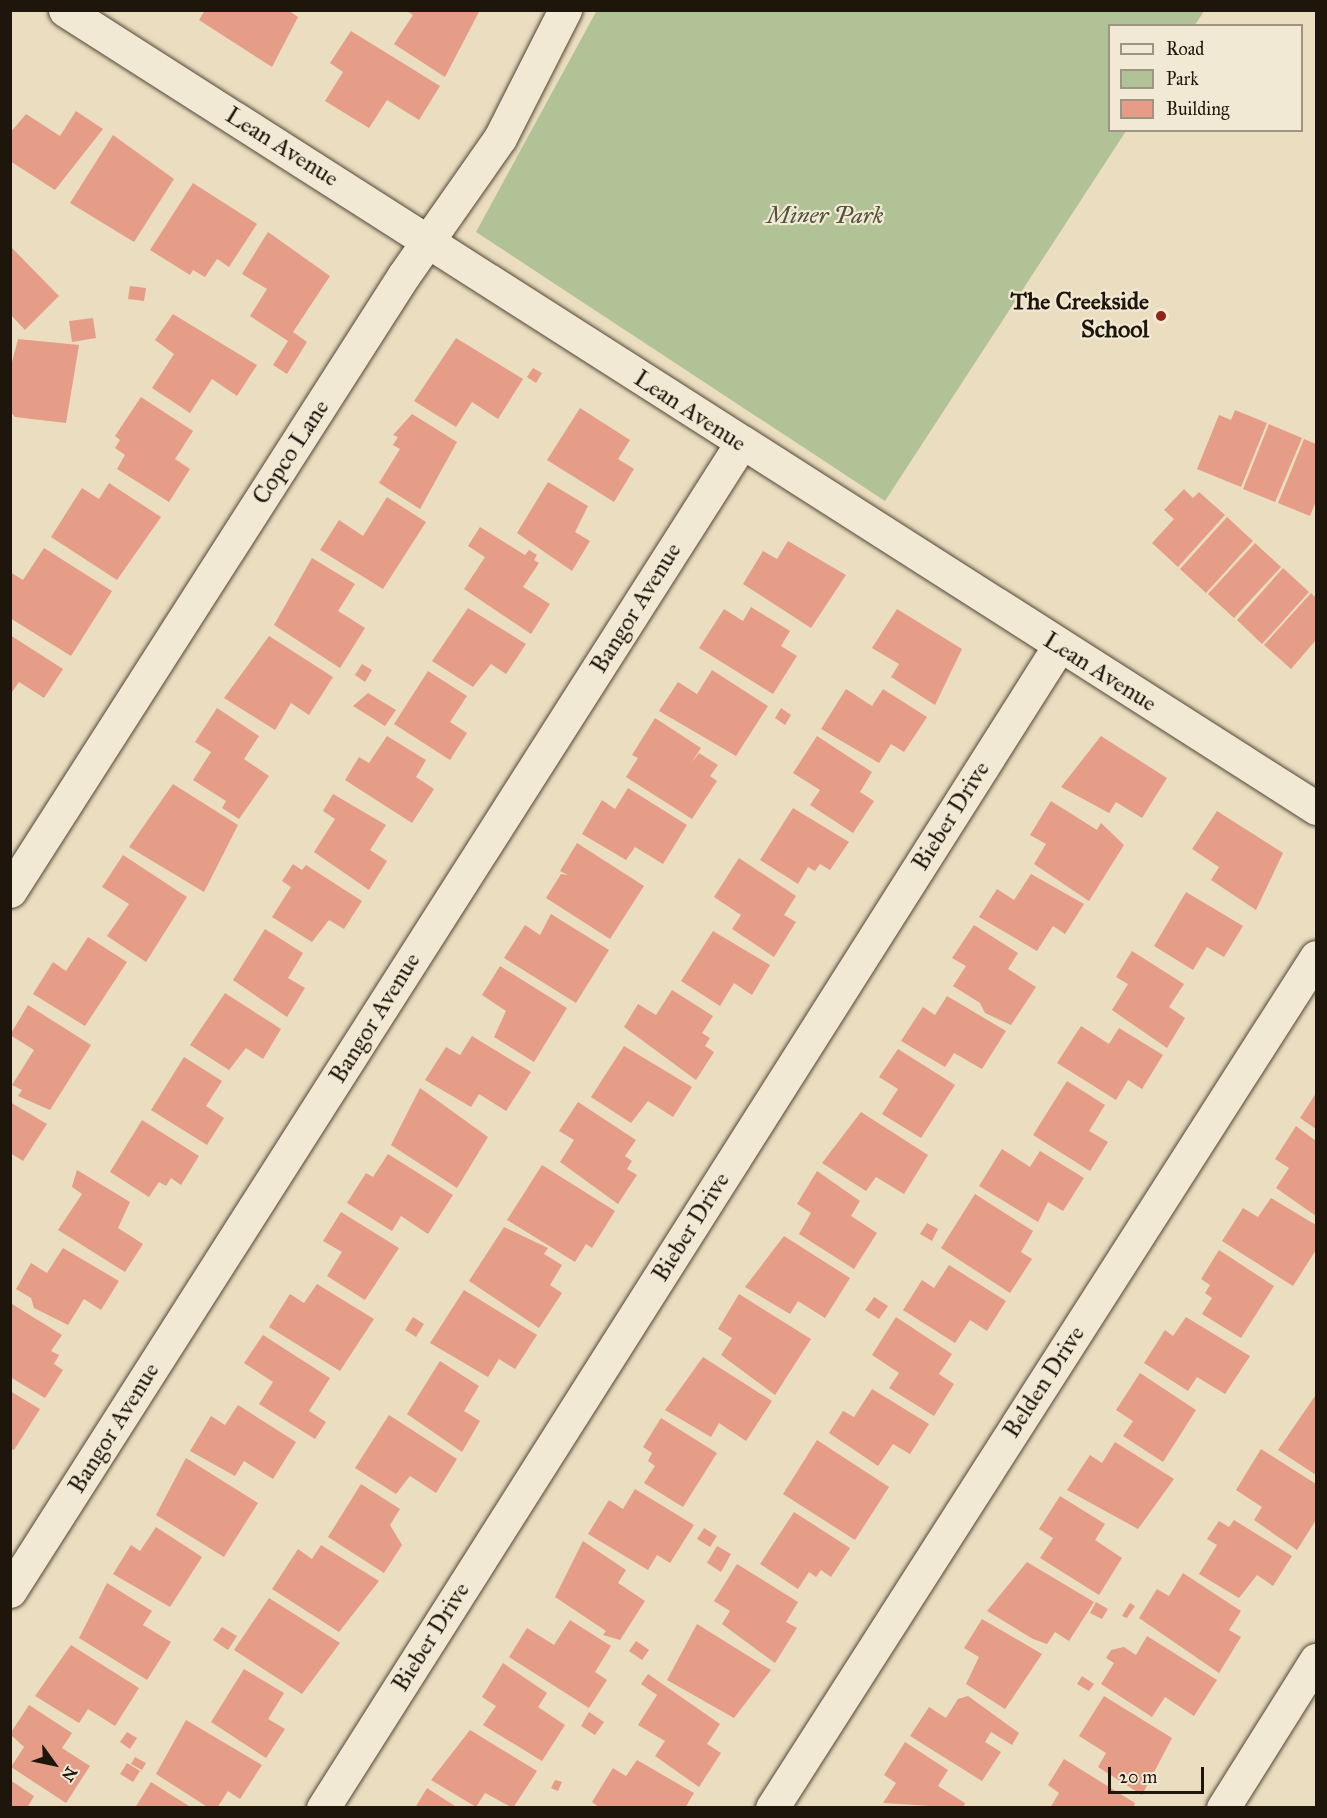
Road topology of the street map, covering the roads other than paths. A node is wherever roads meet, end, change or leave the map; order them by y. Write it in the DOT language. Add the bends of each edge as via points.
graph roads {
  1 [pos="65,10"];
  2 [pos="565,10"];
  3 [pos="107,22"];
  4 [pos="429,241"];
  5 [pos="740,445"];
  6 [pos="1059,646"];
  7 [pos="1317,808"];
  8 [pos="10,891"];
  9 [pos="1317,957"];
  10 [pos="10,1591"];
  11 [pos="1317,1660"];
  12 [pos="323,1808"];
  13 [pos="772,1808"];
  14 [pos="1223,1808"];
  1 -- 3 [label="street, Lean Avenue"];
  2 -- 4 [label="street, Copco Lane" via="500,138"];
  3 -- 4 [label="street, Lean Avenue"];
  4 -- 5 [label="street, Lean Avenue"];
  4 -- 8 [label="street, Copco Lane"];
  5 -- 6 [label="street, Lean Avenue"];
  5 -- 10 [label="street, Bangor Avenue"];
  6 -- 7 [label="street, Lean Avenue"];
  6 -- 12 [label="street, Bieber Drive"];
  9 -- 13 [label="street, Belden Drive"];
  11 -- 14 [label="street"];
}
